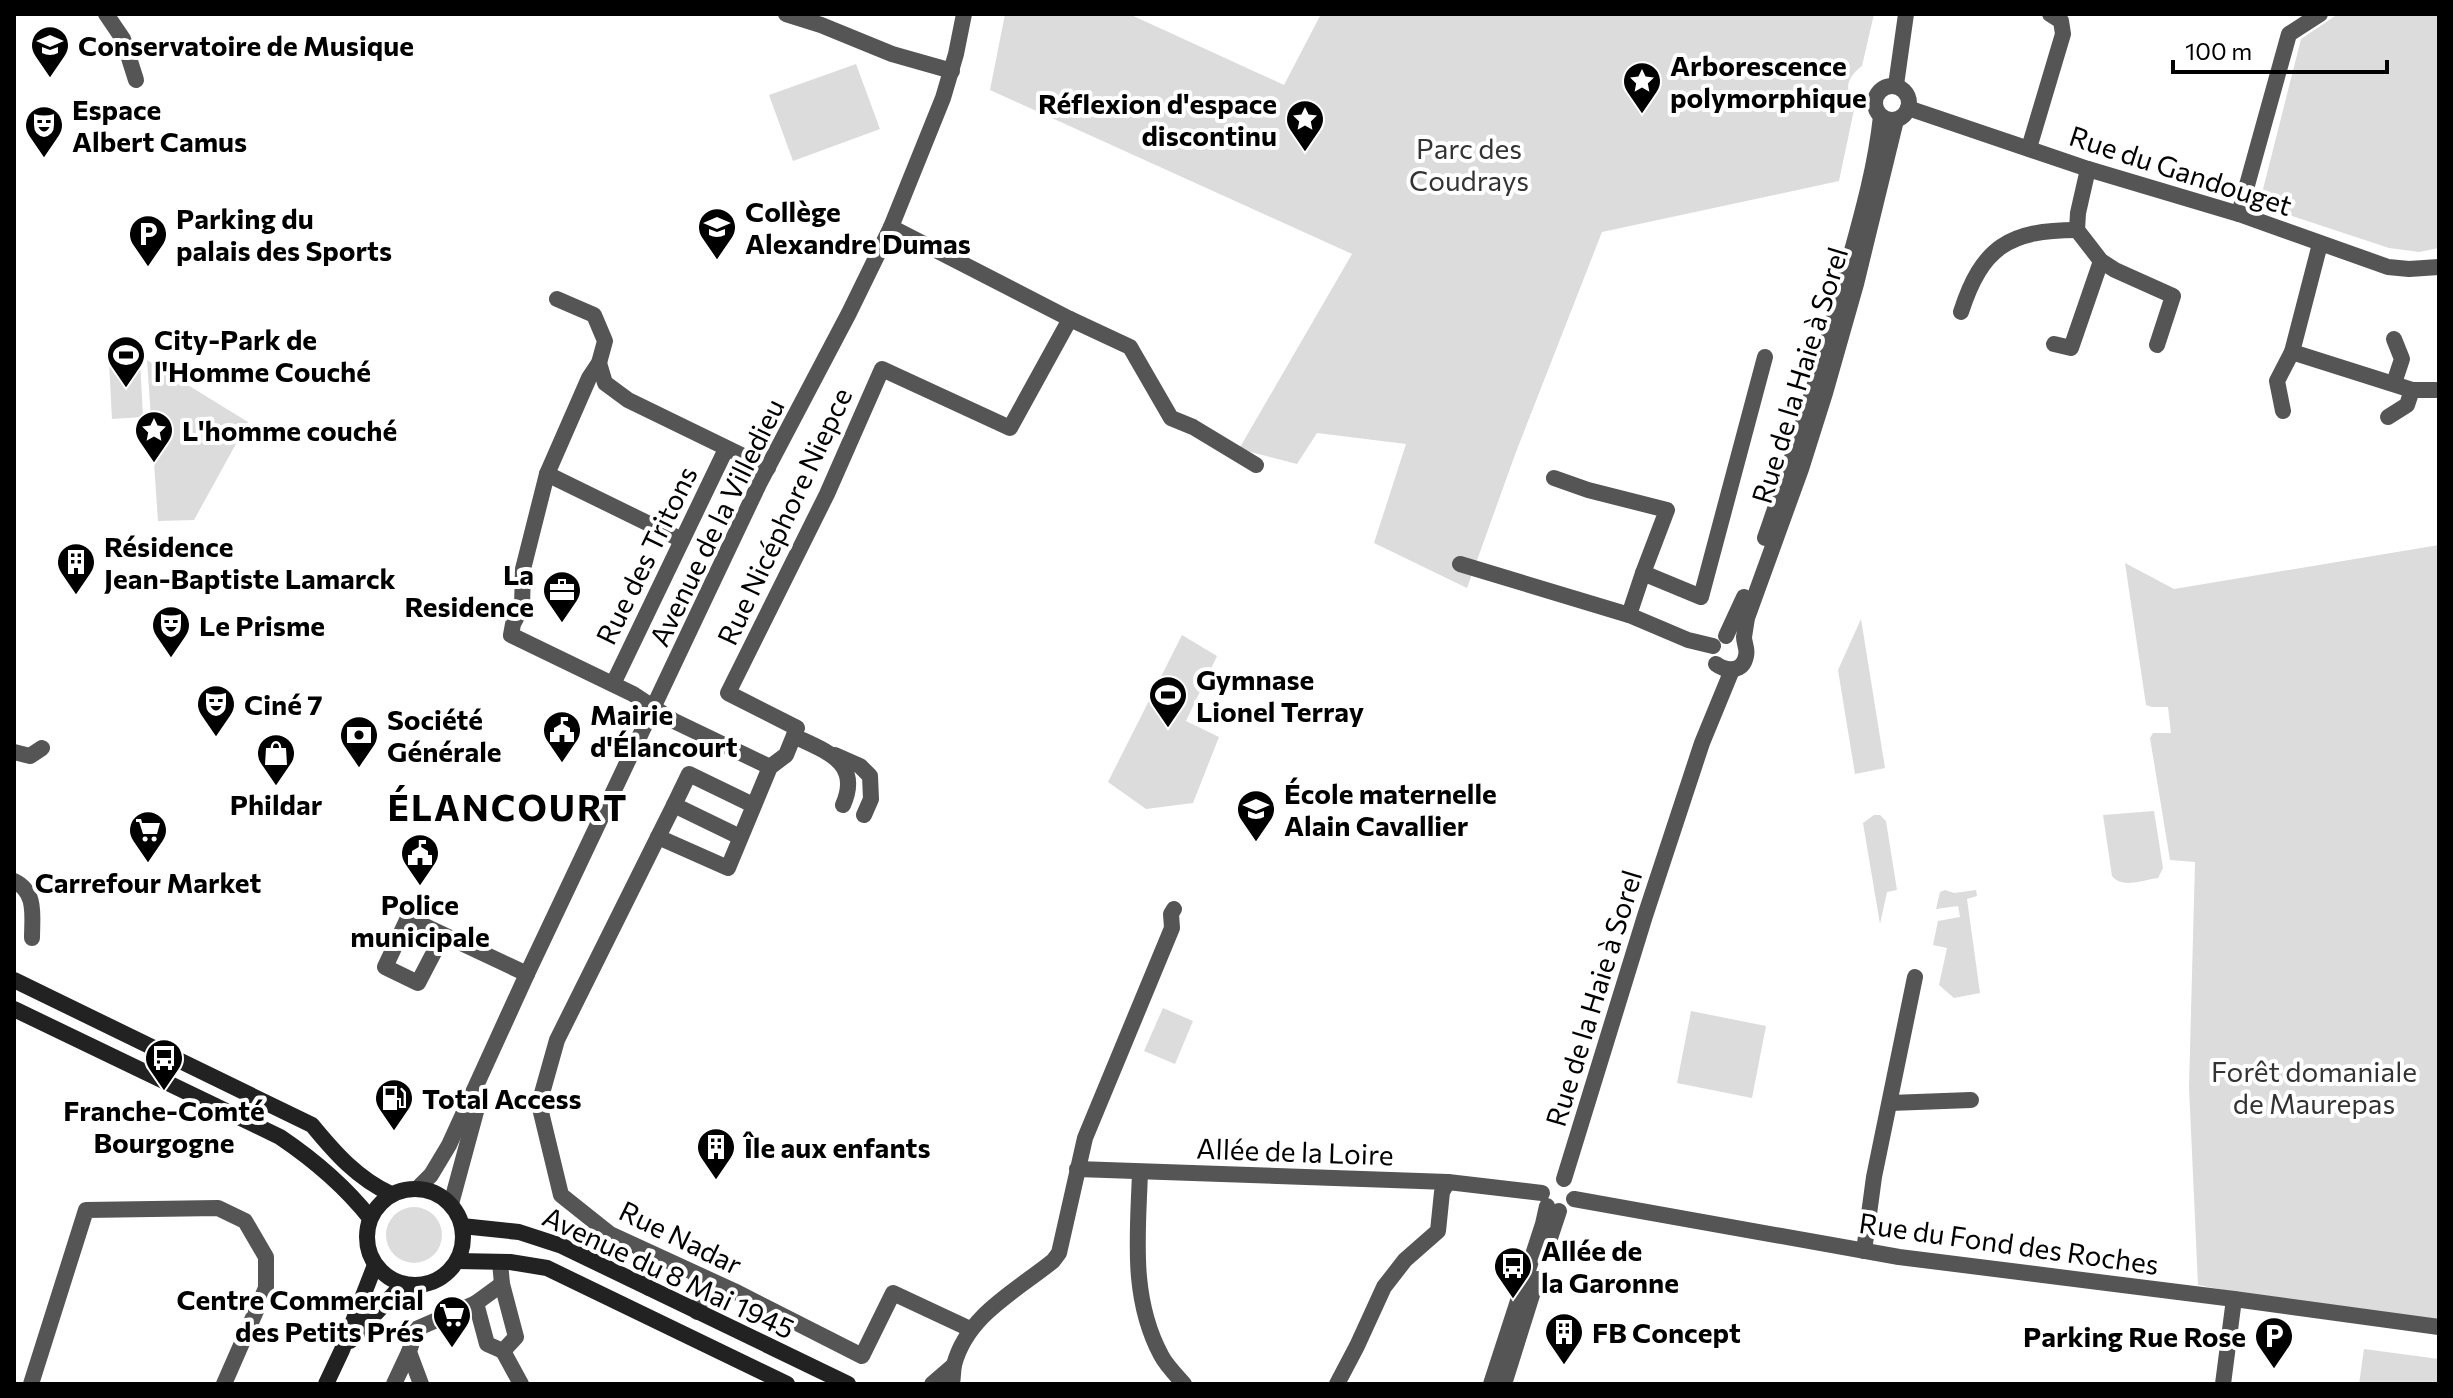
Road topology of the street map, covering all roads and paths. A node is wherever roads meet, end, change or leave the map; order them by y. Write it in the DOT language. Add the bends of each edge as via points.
graph roads {
  1 [pos="106,14"];
  2 [pos="786,14"];
  3 [pos="964,14"];
  4 [pos="1906,14"];
  5 [pos="2050,14"];
  6 [pos="2320,14"];
  7 [pos="952,71"];
  8 [pos="136,80"];
  9 [pos="1896,85"];
  10 [pos="1895,115"];
  11 [pos="2029,148"];
  12 [pos="2088,169"];
  13 [pos="2239,214"];
  14 [pos="891,227"];
  15 [pos="2077,230"];
  16 [pos="2320,244"];
  17 [pos="2101,261"];
  18 [pos="2439,267"];
  19 [pos="557,299"];
  20 [pos="1961,312"];
  21 [pos="1070,319"];
  22 [pos="2394,339"];
  23 [pos="2054,344"];
  24 [pos="2157,345"];
  25 [pos="2292,352"];
  26 [pos="1765,357"];
  27 [pos="599,363"];
  28 [pos="2394,383"];
  29 [pos="2412,390"];
  30 [pos="2439,390"];
  31 [pos="2283,411"];
  32 [pos="2388,417"];
  33 [pos="726,449"];
  34 [pos="1256,465"];
  35 [pos="768,468"];
  36 [pos="547,474"];
  37 [pos="1554,478"];
  38 [pos="682,540"];
  39 [pos="1460,564"];
  40 [pos="1643,573"];
  41 [pos="1629,615"];
  42 [pos="1743,642"];
  43 [pos="1718,649"];
  44 [pos="1732,670"];
  45 [pos="613,684"];
  46 [pos="655,707"];
  47 [pos="794,736"];
  48 [pos="1702,743"];
  49 [pos="42,748"];
  50 [pos="14,752"];
  51 [pos="835,755"];
  52 [pos="770,767"];
  53 [pos="674,805"];
  54 [pos="753,805"];
  55 [pos="843,805"];
  56 [pos="864,815"];
  57 [pos="658,837"];
  58 [pos="740,837"];
  59 [pos="14,881"];
  60 [pos="1174,909"];
  61 [pos="443,935"];
  62 [pos="32,938"];
  63 [pos="527,974"];
  64 [pos="1915,977"];
  65 [pos="14,980"];
  66 [pos="14,1009"];
  67 [pos="495,1046"];
  68 [pos="1971,1100"];
  69 [pos="1890,1103"];
  70 [pos="1077,1169"];
  71 [pos="1140,1172"];
  72 [pos="1564,1179"];
  73 [pos="1448,1182"];
  74 [pos="418,1188"];
  75 [pos="391,1194"];
  76 [pos="1574,1199"];
  77 [pos="1549,1203"];
  78 [pos="451,1204"];
  79 [pos="370,1218"];
  80 [pos="462,1226"];
  81 [pos="1864,1251"];
  82 [pos="457,1261"];
  83 [pos="500,1262"];
  84 [pos="375,1265"];
  85 [pos="403,1284"];
  86 [pos="502,1284"];
  87 [pos="649,1288"];
  88 [pos="2234,1299"];
  89 [pos="476,1303"];
  90 [pos="697,1312"];
  91 [pos="2439,1327"];
  92 [pos="970,1329"];
  93 [pos="342,1350"];
  94 [pos="503,1351"];
  95 [pos="409,1352"];
  96 [pos="954,1365"];
  97 [pos="31,1384"];
  98 [pos="224,1384"];
  99 [pos="326,1384"];
  100 [pos="394,1384"];
  101 [pos="421,1384"];
  102 [pos="521,1384"];
  103 [pos="787,1384"];
  104 [pos="848,1384"];
  105 [pos="932,1384"];
  106 [pos="952,1384"];
  107 [pos="1184,1384"];
  108 [pos="1337,1384"];
  109 [pos="1491,1384"];
  110 [pos="1504,1384"];
  111 [pos="2223,1384"];
  1 -- 8 [label="street" via="123,39"];
  2 -- 7 [label="street"];
  3 -- 7 [label="street, Avenue de la Villedieu"];
  4 -- 9 [label="street"];
  5 -- 11 [label="street" via="2061,21 2063,34"];
  6 -- 13 [label="street" via="2289,34"];
  7 -- 14 [label="street, Avenue de la Villedieu"];
  9 -- 10 [label="street" via="1909,96"];
  9 -- 10 [label="street" via="1880,89 1874,105"];
  10 -- 11 [label="street, Rue du Gandouget"];
  10 -- 42 [label="street, Rue de la Haie à Sorel" via="1829,380"];
  10 -- 43 [label="street, Rue de la Haie à Sorel" via="1878,141 1793,457 1749,584"];
  11 -- 12 [label="street, Rue du Gandouget"];
  12 -- 13 [label="street, Rue du Gandouget"];
  12 -- 15 [label="street"];
  13 -- 16 [label="street, Rue du Gandouget"];
  14 -- 21 [label="street"];
  14 -- 35 [label="street, Avenue de la Villedieu"];
  15 -- 17 [label="street"];
  15 -- 20 [label="street" via="2036,232 1995,250 1976,273"];
  16 -- 18 [label="street, Rue du Gandouget" via="2388,267"];
  16 -- 25 [label="street"];
  17 -- 23 [label="street" via="2071,348"];
  17 -- 24 [label="street" via="2173,296"];
  19 -- 27 [label="street" via="594,315 605,341"];
  21 -- 34 [label="street" via="1130,347 1171,418"];
  21 -- 47 [label="street, Rue Nicéphore Niepce" via="1010,428 882,369 728,693 797,728"];
  22 -- 28 [label="street" via="2402,359"];
  25 -- 28 [label="street"];
  25 -- 31 [label="street" via="2277,381"];
  26 -- 40 [label="street" via="1701,597"];
  27 -- 33 [label="street" via="605,383 628,400"];
  27 -- 36 [label="street"];
  28 -- 29 [label="street"];
  29 -- 30 [label="street"];
  29 -- 32 [label="street" via="2407,405"];
  33 -- 35 [label="street"];
  33 -- 38 [label="street, Rue des Tritons"];
  35 -- 46 [label="street, Avenue de la Villedieu"];
  36 -- 38 [label="street"];
  36 -- 45 [label="street" via="523,569 522,607 511,635"];
  37 -- 40 [label="street" via="1667,510"];
  38 -- 45 [label="street, Rue des Tritons"];
  39 -- 41 [label="street"];
  40 -- 41 [label="street"];
  41 -- 43 [label="street"];
  42 -- 43 [label="street" via="1736,637"];
  42 -- 44 [label="street" via="1746,660"];
  43 -- 44 [label="street" via="1723,669"];
  43 -- 48 [label="street, Rue de la Haie à Sorel"];
  44 -- 48 [label="street, Rue de la Haie à Sorel"];
  45 -- 46 [label="street"];
  46 -- 52 [label="street"];
  46 -- 63 [label="street, Avenue de la Villedieu"];
  47 -- 51 [label="street"];
  47 -- 52 [label="street" via="786,755"];
  48 -- 72 [label="street, Rue de la Haie à Sorel"];
  49 -- 50 [label="street" via="30,756"];
  51 -- 55 [label="street" via="847,777"];
  51 -- 56 [label="street" via="870,776 871,799"];
  52 -- 54 [label="street"];
  53 -- 54 [label="street, Rue Nadar" via="689,774"];
  53 -- 57 [label="street, Rue Nadar"];
  53 -- 58 [label="street"];
  54 -- 58 [label="street"];
  57 -- 58 [label="street" via="728,868"];
  57 -- 92 [label="street, Rue Nadar" via="557,1040 539,1104 561,1195 610,1234 862,1356 893,1293"];
  59 -- 62 [label="street" via="31,899"];
  60 -- 70 [label="street" via="1172,928"];
  61 -- 63 [label="street"];
  63 -- 67 [label="street, Avenue de la Villedieu"];
  64 -- 69 [label="street"];
  65 -- 75 [label="street" via="312,1125 347,1166"];
  66 -- 79 [label="street" via="280,1137 320,1164"];
  67 -- 74 [label="street, Avenue de la Villedieu" via="449,1145"];
  67 -- 78 [label="street, Avenue de la Villedieu"];
  68 -- 69 [label="street"];
  69 -- 81 [label="street"];
  70 -- 71 [label="street, Allée de la Loire"];
  70 -- 92 [label="street" via="1059,1253"];
  71 -- 73 [label="street, Allée de la Loire"];
  71 -- 107 [label="street" via="1136,1266 1145,1318 1162,1357"];
  72 -- 76 [label="street" via="1574,1188"];
  72 -- 77 [label="street" via="1548,1182"];
  73 -- 77 [label="street, Allée de la Loire" via="1524,1189"];
  73 -- 108 [label="street" via="1438,1231 1384,1287"];
  74 -- 75 [label="street"];
  74 -- 78 [label="street"];
  75 -- 79 [label="street"];
  76 -- 77 [label="street" via="1569,1207"];
  76 -- 81 [label="street, Rue du Fond des Roches"];
  77 -- 109 [label="street"];
  77 -- 110 [label="street"];
  78 -- 80 [label="street"];
  79 -- 84 [label="street" via="366,1242"];
  80 -- 82 [label="street"];
  80 -- 87 [label="street, Avenue du 8 Mai 1945" via="519,1232 562,1246"];
  81 -- 88 [label="street, Rue du Fond des Roches"];
  82 -- 83 [label="street, Avenue du 8 Mai 1945"];
  82 -- 85 [label="street" via="428,1284"];
  83 -- 86 [label="street"];
  83 -- 103 [label="street, Avenue du 8 Mai 1945" via="547,1268"];
  84 -- 85 [label="street"];
  84 -- 93 [label="street"];
  85 -- 93 [label="street"];
  86 -- 89 [label="street"];
  86 -- 94 [label="street" via="516,1337"];
  87 -- 90 [label="street, Avenue du 8 Mai 1945"];
  87 -- 90 [label="street" via="641,1251 707,1282"];
  88 -- 91 [label="street, Rue du Fond des Roches"];
  88 -- 111 [label="street"];
  89 -- 94 [label="street" via="487,1344"];
  89 -- 95 [label="street" via="416,1329"];
  90 -- 104 [label="street, Avenue du 8 Mai 1945"];
  92 -- 96 [label="street"];
  93 -- 99 [label="street"];
  94 -- 102 [label="street"];
  95 -- 100 [label="street"];
  95 -- 101 [label="street"];
  96 -- 105 [label="street"];
  96 -- 106 [label="street"];
  97 -- 98 [label="street" via="86,1210 218,1208 245,1221 266,1257 266,1288"];
}
